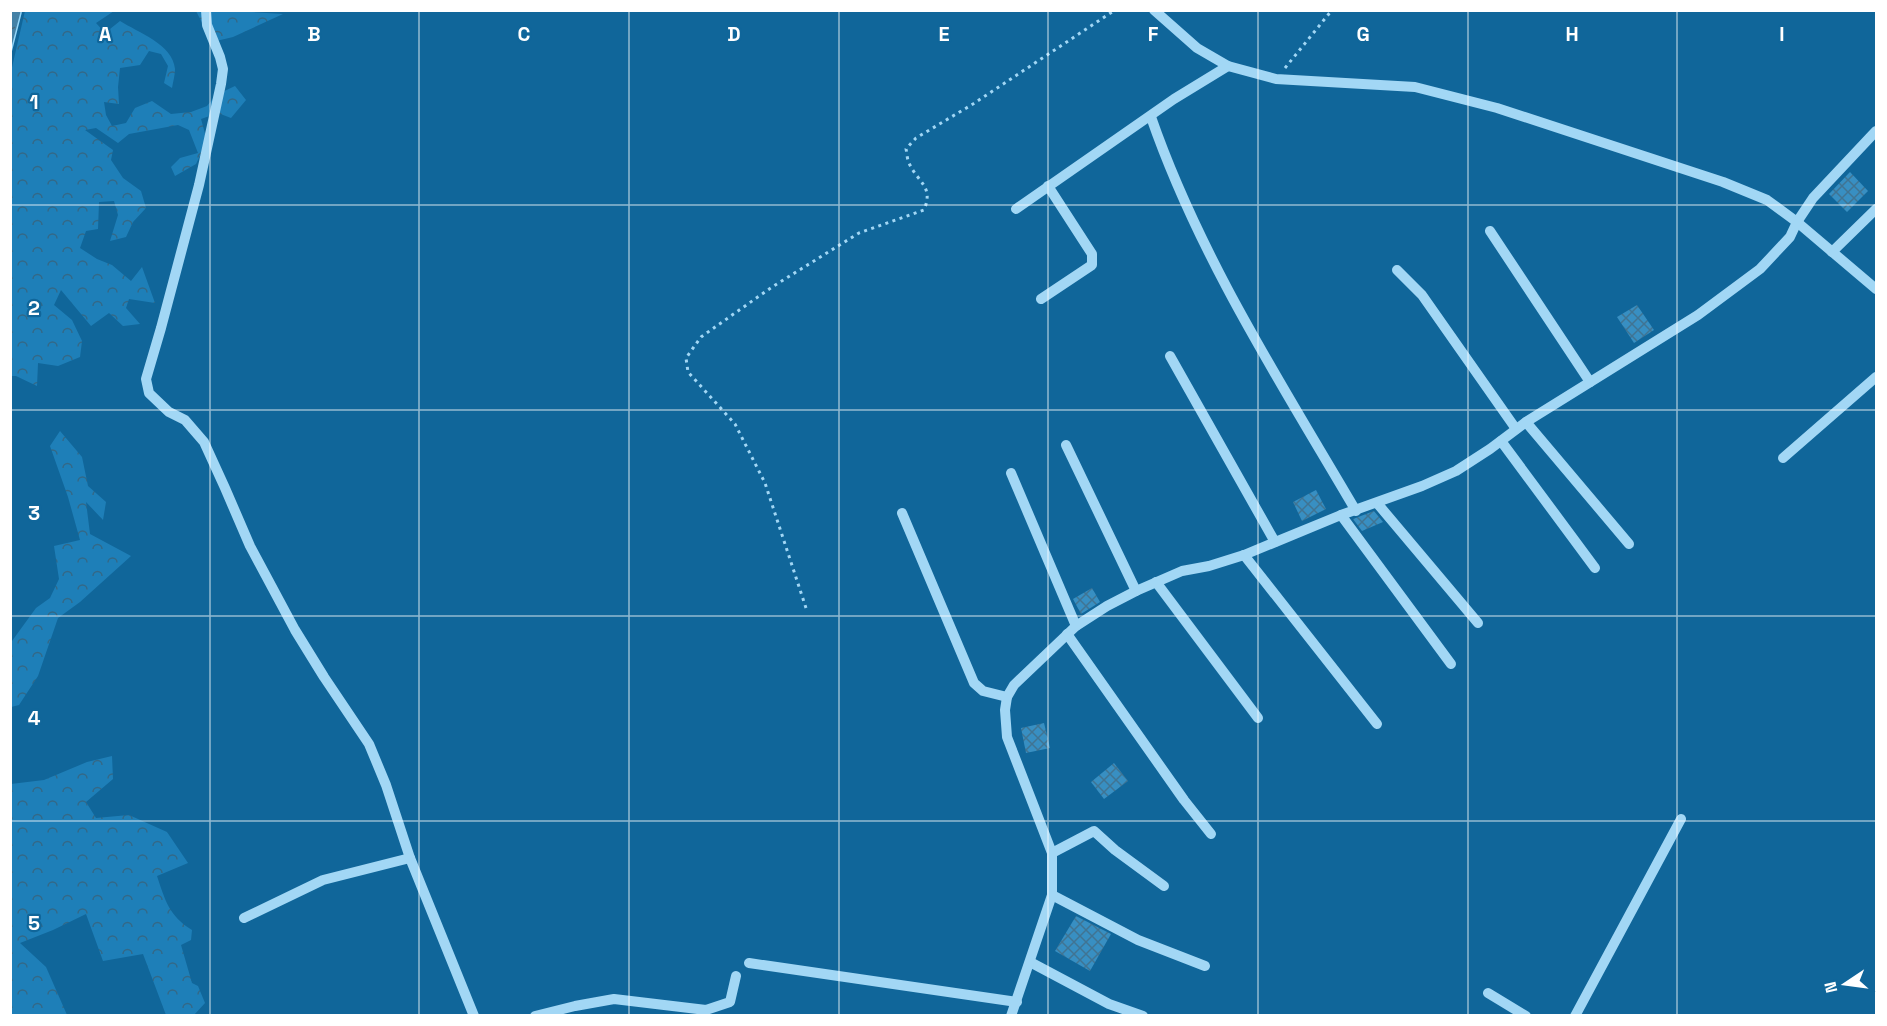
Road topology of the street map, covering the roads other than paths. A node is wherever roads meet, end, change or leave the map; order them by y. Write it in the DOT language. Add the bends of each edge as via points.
graph roads {
  1 [pos="206,10"];
  2 [pos="1154,10"];
  3 [pos="1228,66"];
  4 [pos="1151,117"];
  5 [pos="1876,131"];
  6 [pos="1048,186"];
  7 [pos="1876,209"];
  8 [pos="1016,210"];
  9 [pos="1797,222"];
  10 [pos="1490,231"];
  11 [pos="1832,252"];
  12 [pos="1397,270"];
  13 [pos="1876,289"];
  14 [pos="1041,299"];
  15 [pos="1170,356"];
  16 [pos="1876,377"];
  17 [pos="1590,382"];
  18 [pos="1526,422"];
  19 [pos="1516,429"];
  20 [pos="1501,441"];
  21 [pos="1066,445"];
  22 [pos="1783,458"];
  23 [pos="1011,472"];
  24 [pos="1377,503"];
  25 [pos="1356,511"];
  26 [pos="902,513"];
  27 [pos="1341,515"];
  28 [pos="1275,542"];
  29 [pos="1629,544"];
  30 [pos="1244,555"];
  31 [pos="1595,568"];
  32 [pos="1156,582"];
  33 [pos="1136,591"];
  34 [pos="1478,623"];
  35 [pos="1072,630"];
  36 [pos="1451,664"];
  37 [pos="1007,697"];
  38 [pos="1258,718"];
  39 [pos="1377,724"];
  40 [pos="1681,819"];
  41 [pos="1211,834"];
  42 [pos="1052,853"];
  43 [pos="410,858"];
  44 [pos="1164,886"];
  45 [pos="1052,895"];
  46 [pos="244,918"];
  47 [pos="1030,962"];
  48 [pos="749,963"];
  49 [pos="1205,966"];
  50 [pos="736,976"];
  51 [pos="1488,993"];
  52 [pos="1017,1002"];
  53 [pos="474,1016"];
  54 [pos="535,1016"];
  55 [pos="1011,1016"];
  56 [pos="1143,1016"];
  57 [pos="1526,1016"];
  58 [pos="1575,1016"];
  1 -- 43 [label="street" via="207,25 223,69 221,84 199,185 146,379 149,393 185,420 204,442 250,546 295,630 369,744"];
  2 -- 3 [label="street" via="1197,48"];
  3 -- 4 [label="street"];
  3 -- 9 [label="street" via="1276,79 1415,87 1497,108 1724,182 1767,200"];
  4 -- 6 [label="street"];
  4 -- 25 [label="street" via="1166,159 1230,294"];
  5 -- 9 [label="street" via="1813,198"];
  6 -- 8 [label="street"];
  6 -- 14 [label="street" via="1092,254 1092,265"];
  7 -- 11 [label="street"];
  9 -- 11 [label="street"];
  9 -- 17 [label="street" via="1783,247 1760,269 1698,315"];
  10 -- 17 [label="street"];
  11 -- 13 [label="street"];
  12 -- 19 [label="street" via="1422,295"];
  15 -- 28 [label="street"];
  16 -- 22 [label="street"];
  17 -- 18 [label="street"];
  18 -- 19 [label="street"];
  18 -- 29 [label="street"];
  19 -- 20 [label="street"];
  20 -- 24 [label="street" via="1456,471"];
  20 -- 31 [label="street"];
  21 -- 33 [label="street"];
  23 -- 35 [label="street"];
  24 -- 25 [label="street"];
  24 -- 34 [label="street"];
  25 -- 27 [label="street"];
  26 -- 37 [label="street" via="974,683 983,691"];
  27 -- 28 [label="street"];
  27 -- 36 [label="street"];
  28 -- 30 [label="street"];
  30 -- 32 [label="street"];
  30 -- 39 [label="street"];
  32 -- 33 [label="street"];
  32 -- 38 [label="street"];
  33 -- 35 [label="street"];
  35 -- 37 [label="street" via="1014,685"];
  35 -- 41 [label="street" via="1184,800"];
  37 -- 42 [label="street" via="1007,737"];
  40 -- 58 [label="street"];
  42 -- 44 [label="street" via="1094,831"];
  42 -- 45 [label="street"];
  43 -- 46 [label="street" via="323,880"];
  43 -- 53 [label="street"];
  45 -- 47 [label="street"];
  45 -- 49 [label="street" via="1138,940"];
  47 -- 52 [label="street"];
  47 -- 56 [label="street" via="1109,1004"];
  48 -- 52 [label="street"];
  50 -- 54 [label="street" via="730,1002 706,1010 614,999"];
  51 -- 57 [label="street"];
  52 -- 55 [label="street"];
}
